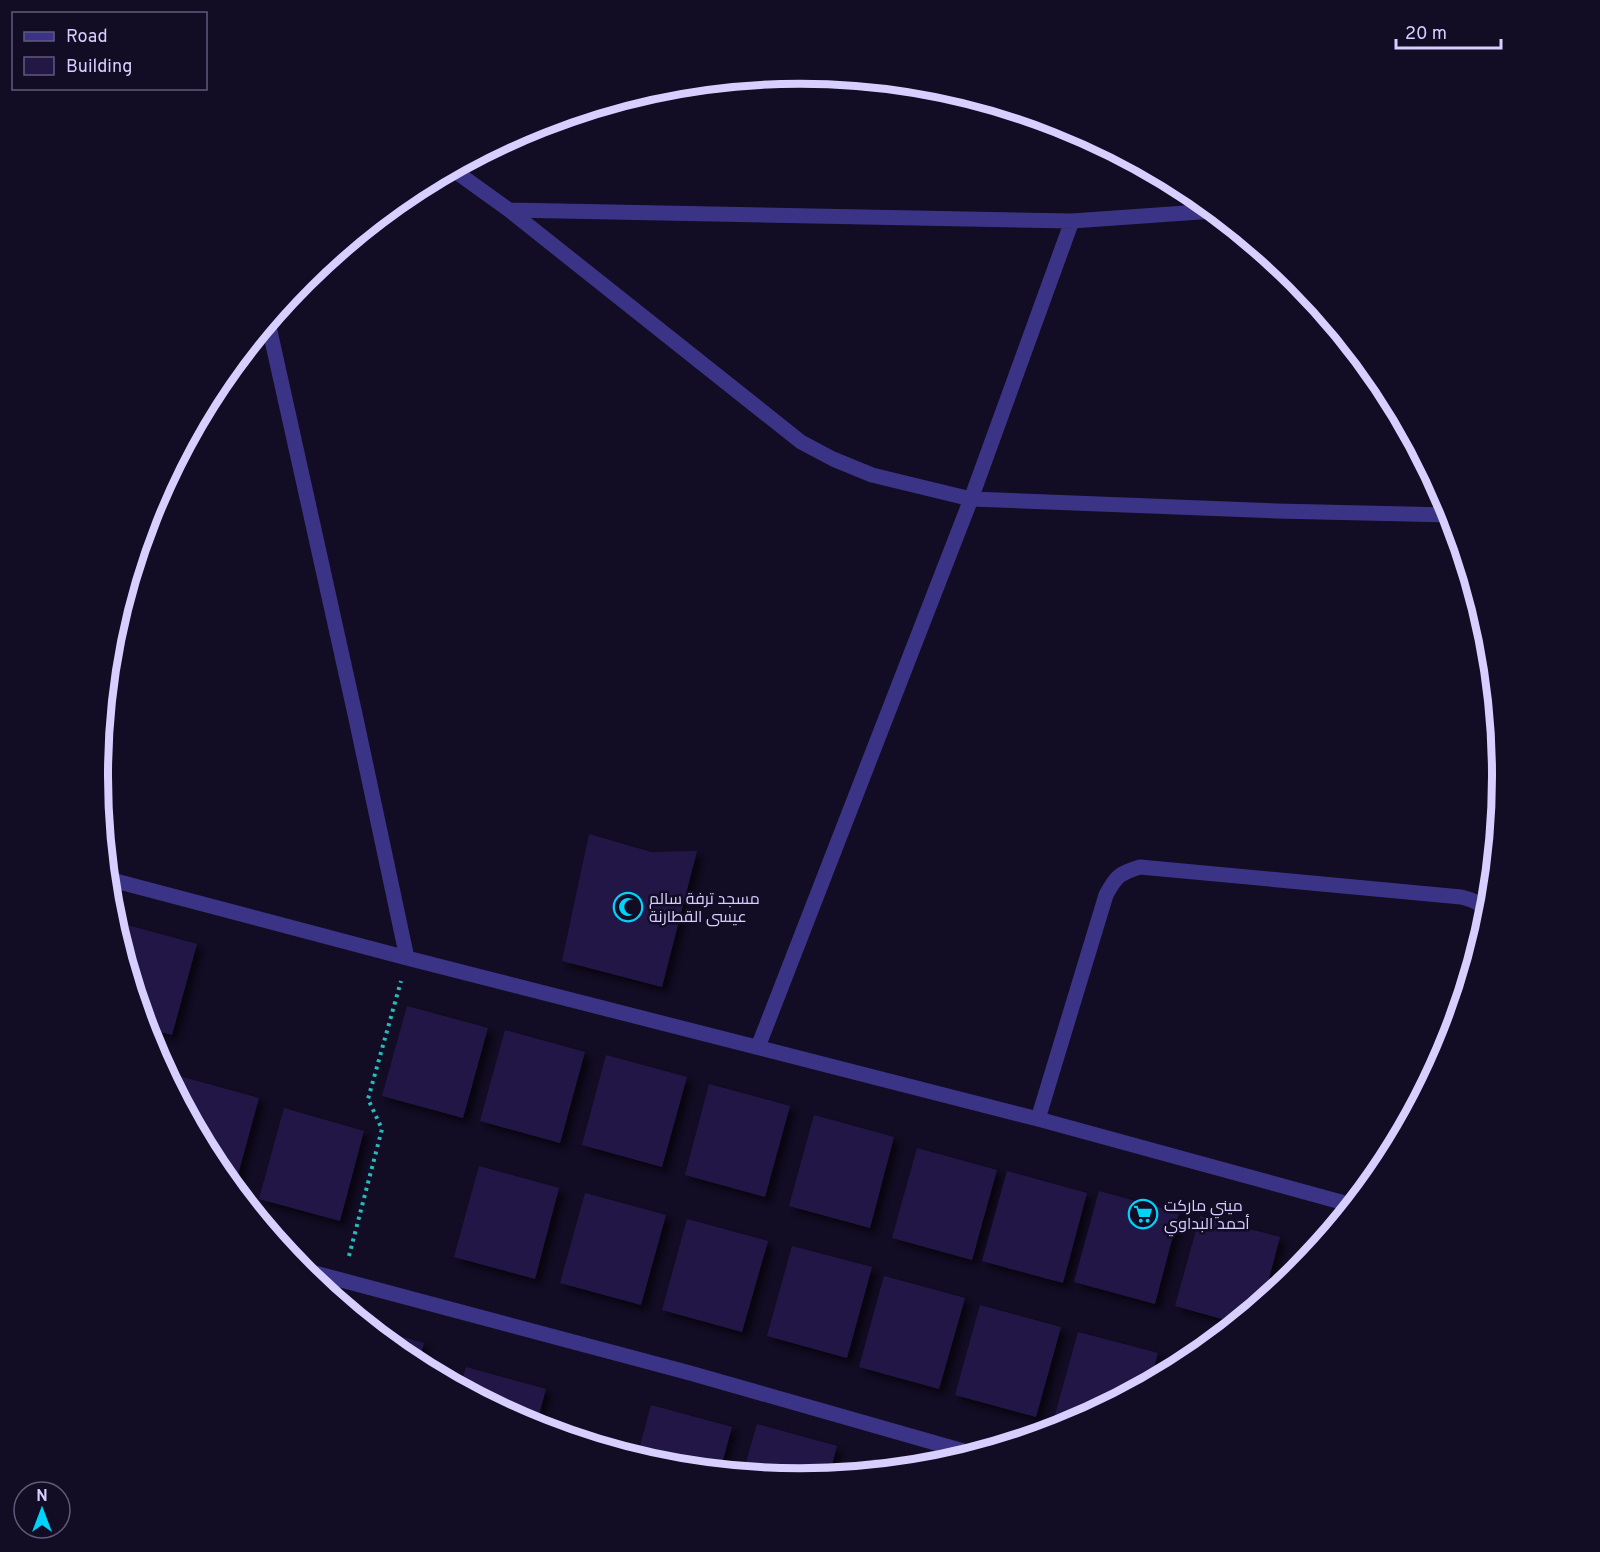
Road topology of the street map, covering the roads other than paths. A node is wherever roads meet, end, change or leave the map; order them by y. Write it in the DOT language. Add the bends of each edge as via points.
graph roads {
  1 [pos="458,175"];
  2 [pos="509,210"];
  3 [pos="1200,212"];
  4 [pos="1072,221"];
  5 [pos="270,332"];
  6 [pos="971,499"];
  7 [pos="1440,515"];
  8 [pos="116,881"];
  9 [pos="1480,905"];
  10 [pos="407,958"];
  11 [pos="758,1047"];
  12 [pos="1038,1119"];
  13 [pos="1344,1203"];
  14 [pos="321,1274"];
  15 [pos="958,1449"];
  1 -- 2 [label="street"];
  2 -- 4 [label="street"];
  2 -- 6 [label="street" via="801,442 872,475"];
  3 -- 4 [label="street"];
  4 -- 6 [label="street"];
  5 -- 10 [label="street"];
  6 -- 7 [label="street"];
  6 -- 11 [label="street"];
  8 -- 10 [label="street"];
  9 -- 12 [label="street" via="1461,897 1140,867 1124,872 1114,879 1106,895"];
  10 -- 11 [label="street"];
  11 -- 12 [label="street"];
  12 -- 13 [label="street"];
  14 -- 15 [label="street"];
}
